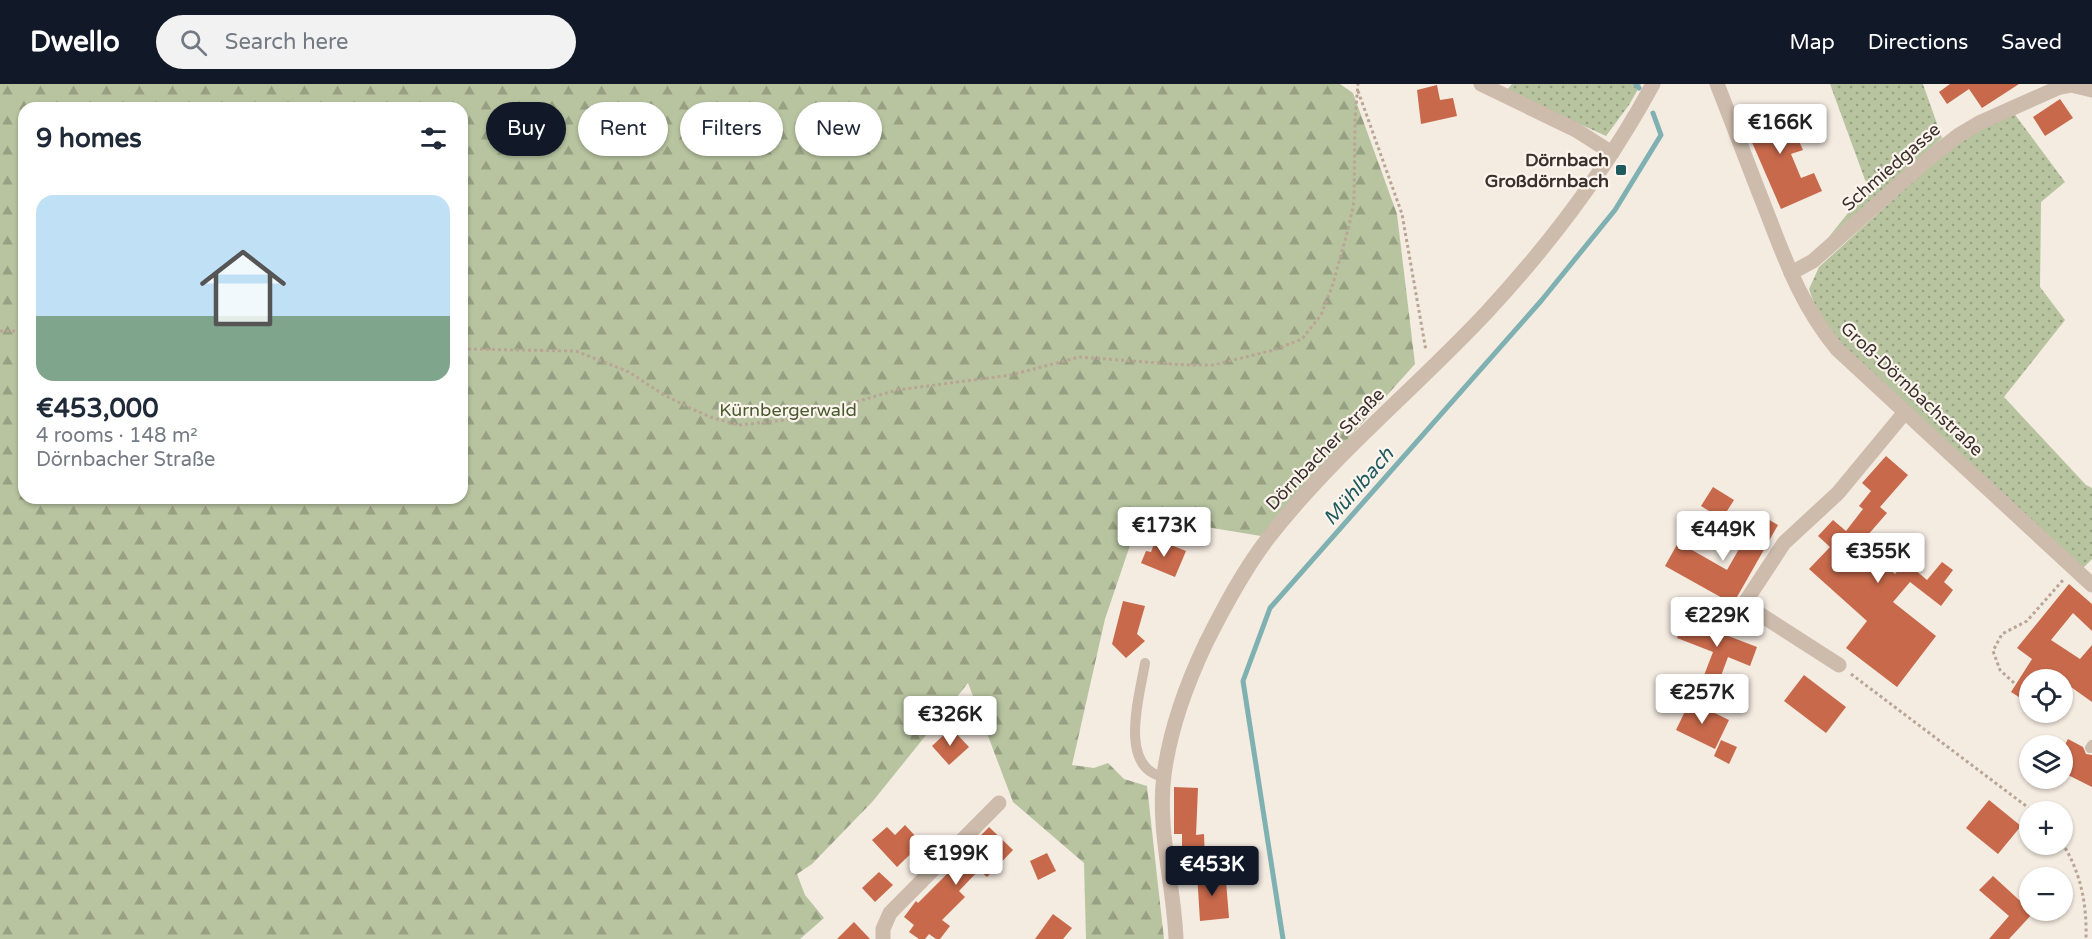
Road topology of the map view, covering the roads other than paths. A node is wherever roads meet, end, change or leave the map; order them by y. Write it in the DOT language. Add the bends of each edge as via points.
graph roads {
  1 [pos="1481,84"];
  2 [pos="1653,84"];
  3 [pos="1717,84"];
  4 [pos="2059,85"];
  5 [pos="2092,90"];
  6 [pos="1612,153"];
  7 [pos="1791,273"];
  8 [pos="1905,412"];
  9 [pos="2090,579"];
  10 [pos="1145,663"];
  11 [pos="1839,665"];
  12 [pos="1164,777"];
  13 [pos="999,803"];
  14 [pos="883,939"];
  15 [pos="1176,939"];
  1 -- 6 [label="street" via="1576,130"];
  2 -- 6 [label="street, Dörnbacher Straße"];
  3 -- 7 [label="street, Groß-Dörnbachstraße"];
  4 -- 5 [label="street, Schmiedgasse"];
  4 -- 7 [label="street, Schmiedgasse" via="1959,135 1813,261"];
  6 -- 12 [label="street, Dörnbacher Straße" via="1532,262 1430,371 1304,495 1267,539 1200,657 1171,735"];
  7 -- 8 [label="street, Groß-Dörnbachstraße" via="1806,306 1837,349"];
  8 -- 9 [label="street, Groß-Dörnbachstraße"];
  8 -- 11 [label="street" via="1838,493 1784,543 1744,604"];
  10 -- 12 [label="lane" via="1135,728 1137,751 1148,771"];
  12 -- 15 [label="street, Dörnbacher Straße" via="1166,852"];
  13 -- 14 [label="street" via="890,913"];
}
